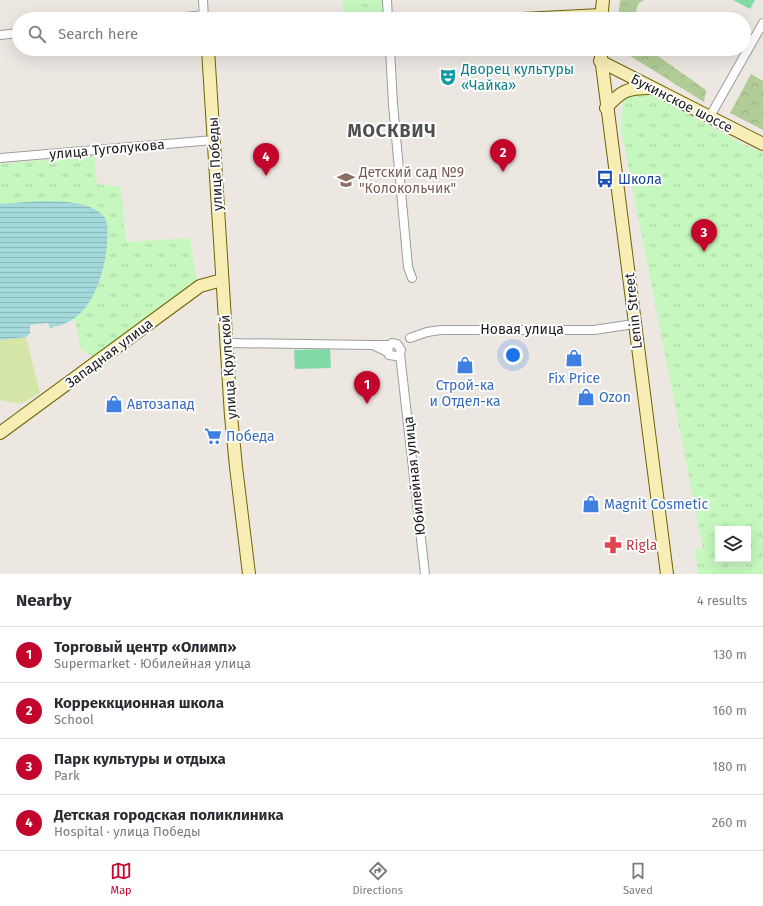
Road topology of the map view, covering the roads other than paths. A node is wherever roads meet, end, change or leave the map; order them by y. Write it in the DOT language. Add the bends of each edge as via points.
graph roads {
  1 [pos="203,0"];
  2 [pos="387,0"];
  3 [pos="603,0"];
  4 [pos="204,12"];
  5 [pos="388,12"];
  6 [pos="602,12"];
  7 [pos="763,23"];
  8 [pos="12,34"];
  9 [pos="0,35"];
  10 [pos="751,44"];
  11 [pos="208,56"];
  12 [pos="390,56"];
  13 [pos="600,56"];
  14 [pos="744,56"];
  15 [pos="600,62"];
  16 [pos="651,88"];
  17 [pos="606,108"];
  18 [pos="709,118"];
  19 [pos="214,140"];
  20 [pos="763,144"];
  21 [pos="0,158"];
  22 [pos="412,278"];
  23 [pos="222,280"];
  24 [pos="634,324"];
  25 [pos="227,343"];
  26 [pos="394,350"];
  27 [pos="0,433"];
  28 [pos="249,574"];
  29 [pos="425,574"];
  30 [pos="667,574"];
  1 -- 4 [label="street"];
  2 -- 5 [label="street"];
  3 -- 6 [label="street"];
  7 -- 10 [label="street"];
  8 -- 9 [label="street"];
  11 -- 19 [label="street, улица Победы"];
  12 -- 22 [label="street" via="408,267"];
  13 -- 15 [label="street, Lenin Street"];
  14 -- 18 [label="street"];
  15 -- 16 [label="street, Букинское шоссе"];
  15 -- 17 [label="street, Lenin Street"];
  16 -- 17 [label="street" via="634,88 619,93"];
  16 -- 18 [label="street, Букинское шоссе"];
  17 -- 24 [label="street, Lenin Street"];
  18 -- 20 [label="street, Букинское шоссе"];
  19 -- 21 [label="street, улица Туголукова"];
  19 -- 23 [label="street, улица Победы"];
  23 -- 25 [label="street, улица Крупской"];
  23 -- 27 [label="street, Западная улица" via="200,286"];
  24 -- 26 [label="street, Новая улица" via="594,330 441,330 410,338"];
  24 -- 30 [label="street, Lenin Street"];
  25 -- 26 [label="street" via="373,345"];
  25 -- 28 [label="street, улица Крупской" via="236,467"];
  26 -- 29 [label="street, Юбилейная улица" via="403,377"];
}
